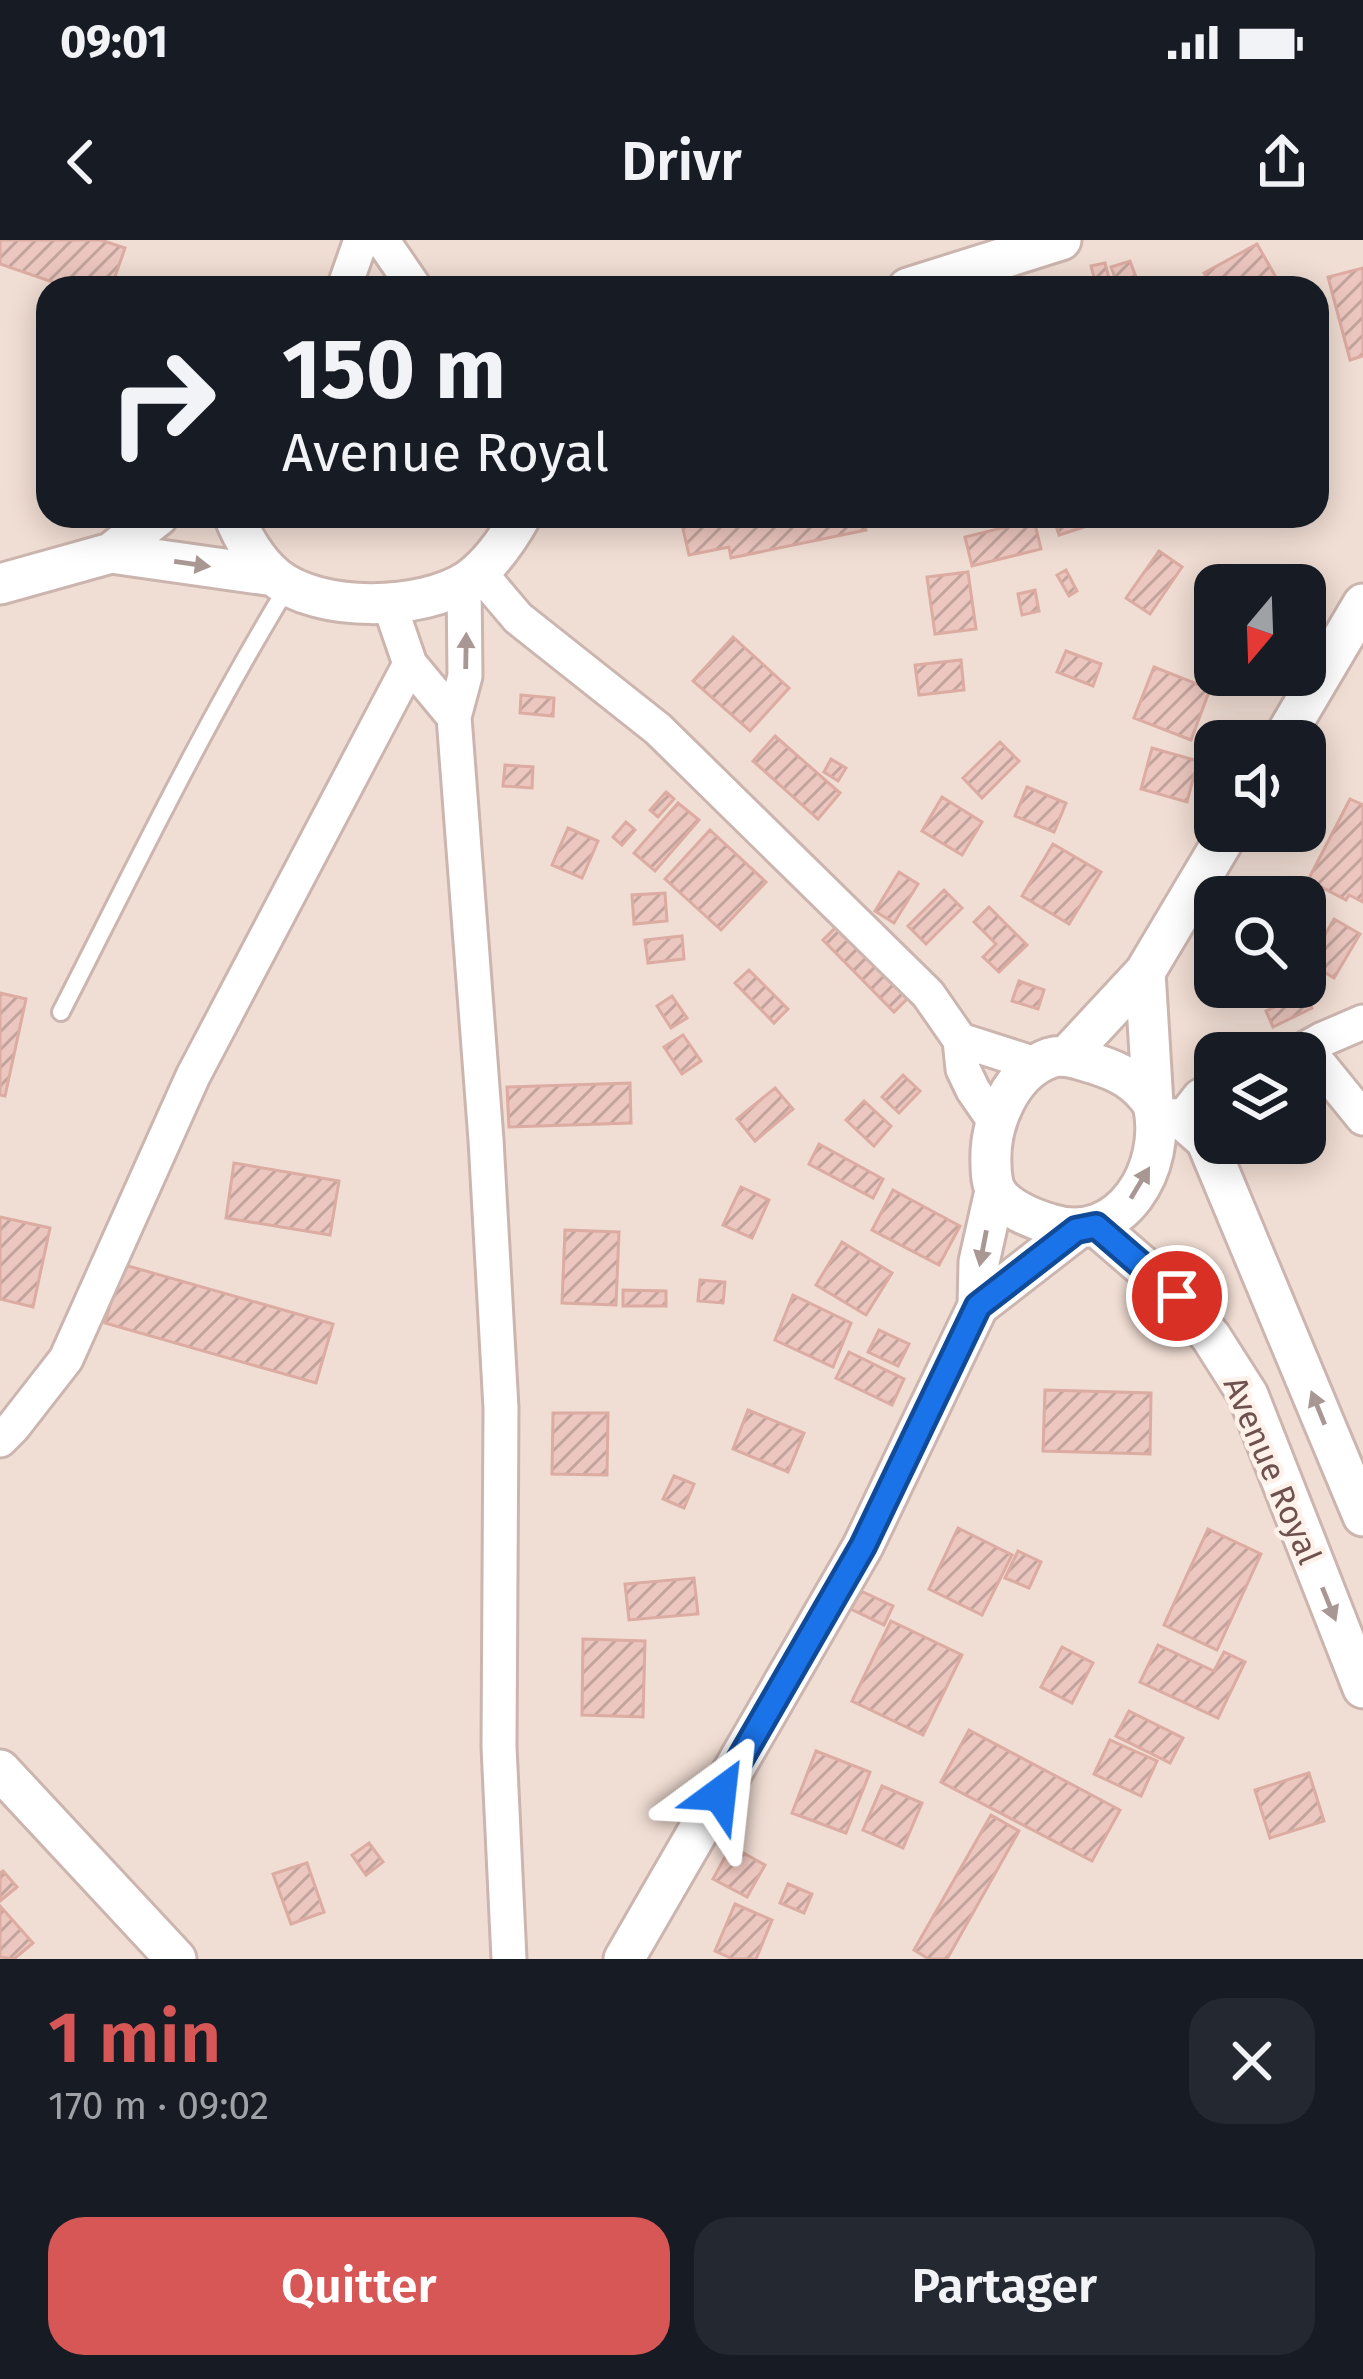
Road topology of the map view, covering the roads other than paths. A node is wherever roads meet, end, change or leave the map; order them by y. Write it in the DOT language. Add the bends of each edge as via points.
graph roads {
  1 [pos="361,240"];
  2 [pos="382,240"];
  3 [pos="1061,240"];
  4 [pos="348,276"];
  5 [pos="407,276"];
  6 [pos="946,276"];
  7 [pos="143,528"];
  8 [pos="240,528"];
  9 [pos="514,528"];
  10 [pos="111,553"];
  11 [pos="471,577"];
  12 [pos="281,581"];
  13 [pos="0,584"];
  14 [pos="388,603"];
  15 [pos="1363,604"];
  16 [pos="410,664"];
  17 [pos="454,717"];
  18 [pos="1294,720"];
  19 [pos="1216,852"];
  20 [pos="1145,972"];
  21 [pos="61,1012"];
  22 [pos="1363,1022"];
  23 [pos="1326,1038"];
  24 [pos="960,1040"];
  25 [pos="1052,1060"];
  26 [pos="1326,1077"];
  27 [pos="1194,1099"];
  28 [pos="1164,1114"];
  29 [pos="1363,1118"];
  30 [pos="995,1123"];
  31 [pos="995,1191"];
  32 [pos="1086,1228"];
  33 [pos="978,1306"];
  34 [pos="0,1440"];
  35 [pos="1363,1516"];
  36 [pos="1363,1688"];
  37 [pos="0,1770"];
  38 [pos="176,1959"];
  39 [pos="509,1959"];
  40 [pos="624,1959"];
  1 -- 4 [label="street"];
  2 -- 5 [label="street"];
  3 -- 6 [label="street"];
  7 -- 10 [label="street"];
  8 -- 12 [label="street"];
  9 -- 11 [label="street"];
  10 -- 12 [label="street, one-way"];
  10 -- 13 [label="street"];
  11 -- 14 [label="street" via="417,601"];
  17 -- 11 [label="street, one-way"];
  11 -- 24 [label="street" via="658,729 928,994"];
  12 -- 14 [label="street" via="328,599"];
  12 -- 21 [label="lane"];
  14 -- 16 [label="street"];
  15 -- 18 [label="street"];
  16 -- 17 [label="street"];
  16 -- 34 [label="street" via="193,1076 66,1359"];
  17 -- 39 [label="street" via="501,1408 499,1747"];
  19 -- 20 [label="street"];
  20 -- 25 [label="street"];
  20 -- 28 [label="street"];
  22 -- 23 [label="street"];
  24 -- 25 [label="street"];
  24 -- 30 [label="street" via="963,1069"];
  25 -- 28 [label="street" via="1128,1077"];
  25 -- 30 [label="street" via="1008,1096"];
  26 -- 29 [label="street"];
  27 -- 28 [label="street"];
  32 -- 28 [label="street, one-way" via="1138,1193"];
  35 -- 28 [label="street, Avenue Royal, one-way" via="1206,1140"];
  30 -- 31 [label="street"];
  31 -- 32 [label="street" via="1035,1219"];
  31 -- 33 [label="street, one-way"];
  32 -- 33 [label="street"];
  32 -- 36 [label="street, Avenue Royal, one-way" via="1177,1296 1248,1394"];
  33 -- 40 [label="street" via="863,1546"];
  37 -- 38 [label="street"];
}
